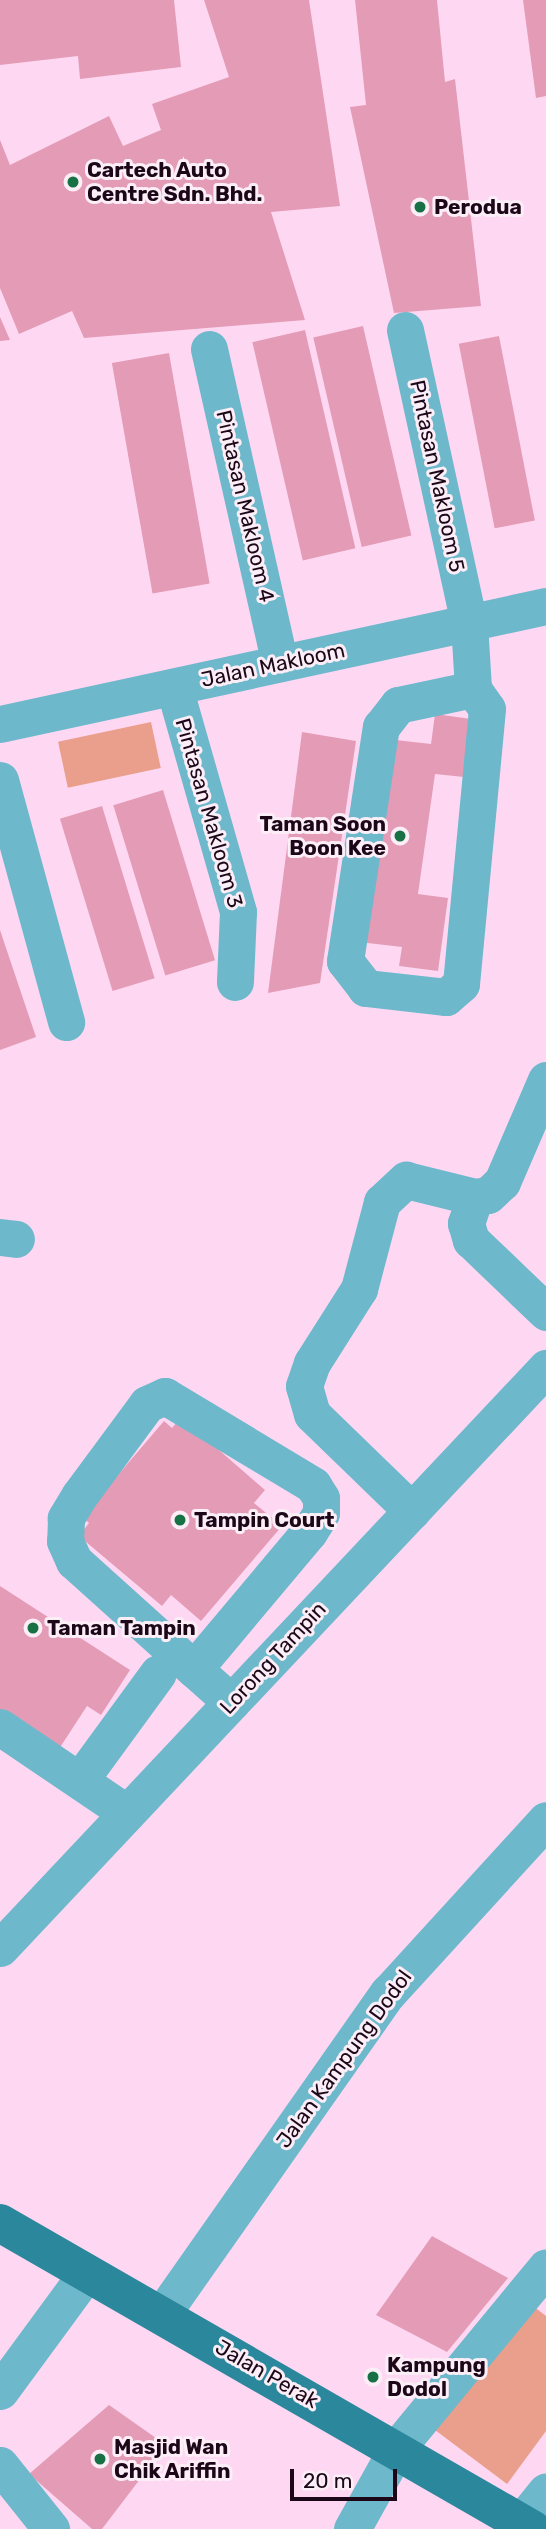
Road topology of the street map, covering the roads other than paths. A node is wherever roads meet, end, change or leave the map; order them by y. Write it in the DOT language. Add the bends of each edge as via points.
graph roads {
  1 [pos="405,330"];
  2 [pos="209,349"];
  3 [pos="546,606"];
  4 [pos="468,623"];
  5 [pos="280,663"];
  6 [pos="174,687"];
  7 [pos="473,689"];
  8 [pos="0,724"];
  9 [pos="0,780"];
  10 [pos="235,982"];
  11 [pos="66,1022"];
  12 [pos="546,1080"];
  13 [pos="475,1197"];
  14 [pos="546,1312"];
  15 [pos="546,1368"];
  16 [pos="411,1511"];
  17 [pos="194,1669"];
  18 [pos="158,1673"];
  19 [pos="231,1702"];
  20 [pos="0,1727"];
  21 [pos="80,1780"];
  22 [pos="127,1813"];
  23 [pos="546,1820"];
  24 [pos="0,1948"];
  25 [pos="0,2223"];
  26 [pos="546,2267"];
  27 [pos="86,2274"];
  28 [pos="162,2314"];
  29 [pos="0,2391"];
  30 [pos="397,2448"];
  31 [pos="0,2465"];
  32 [pos="546,2491"];
  33 [pos="527,2525"];
  34 [pos="51,2529"];
  35 [pos="352,2529"];
  1 -- 4 [label="street, Pintasan Makloom 5"];
  2 -- 5 [label="street, Pintasan Makloom 4"];
  3 -- 4 [label="street, Jalan Makloom"];
  4 -- 5 [label="street, Jalan Makloom"];
  4 -- 7 [label="street, Pintasan Makloom 5"];
  5 -- 6 [label="street, Jalan Makloom"];
  6 -- 8 [label="street, Jalan Makloom"];
  6 -- 10 [label="street, Pintasan Makloom 3" via="238,912"];
  7 -- 7 [label="street, Pintasan Makloom 5" via="486,709 461,984 446,997 366,988 345,961 381,727 398,705"];
  9 -- 11 [label="street"];
  12 -- 13 [label="street" via="502,1182 488,1195"];
  13 -- 14 [label="street" via="466,1223 471,1240"];
  13 -- 16 [label="street" via="406,1180 382,1202 359,1289 312,1363 304,1386 312,1414"];
  15 -- 16 [label="street, Lorong Tampin"];
  16 -- 19 [label="street, Lorong Tampin"];
  17 -- 17 [label="street" via="75,1561 65,1541 66,1518 79,1496 147,1404 165,1396 313,1485 321,1498 321,1513 309,1532"];
  17 -- 19 [label="street"];
  18 -- 21 [label="street"];
  19 -- 22 [label="street, Lorong Tampin"];
  20 -- 21 [label="street"];
  21 -- 22 [label="street"];
  22 -- 24 [label="street, Lorong Tampin"];
  23 -- 28 [label="street, Jalan Kampung Dodol" via="388,1993"];
  25 -- 27 [label="main road, Jalan Perak"];
  26 -- 30 [label="street"];
  27 -- 28 [label="main road, Jalan Perak"];
  27 -- 29 [label="street"];
  28 -- 30 [label="main road, Jalan Perak"];
  30 -- 33 [label="main road, Jalan Perak"];
  30 -- 35 [label="street"];
  31 -- 34 [label="street"];
  32 -- 33 [label="street"];
}
